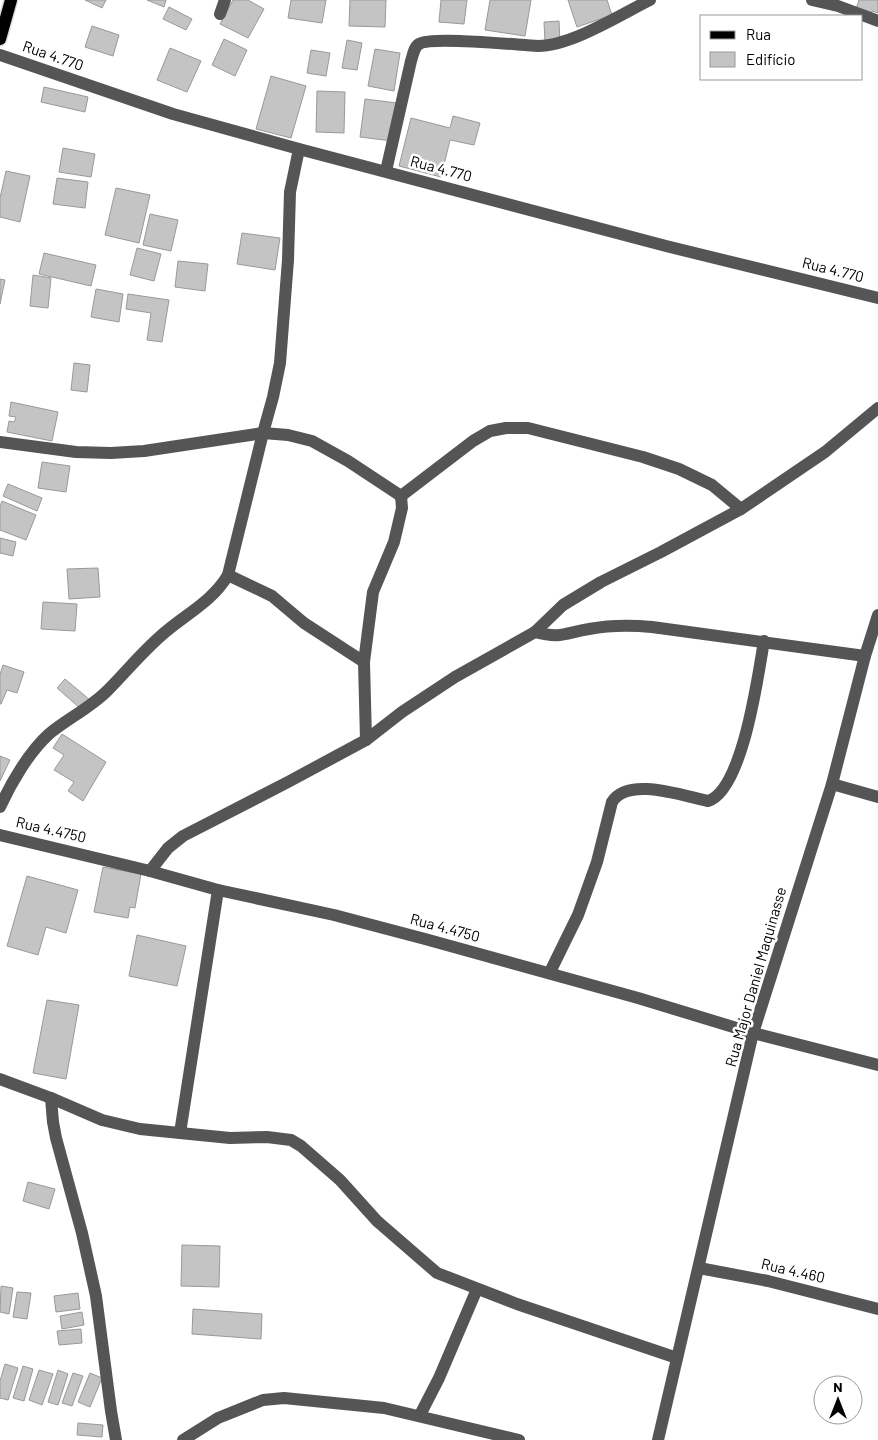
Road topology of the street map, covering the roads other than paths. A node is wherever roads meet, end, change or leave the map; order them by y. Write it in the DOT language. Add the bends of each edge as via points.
graph roads {
  1 [pos="11,0"];
  2 [pos="225,0"];
  3 [pos="650,0"];
  4 [pos="812,0"];
  5 [pos="220,14"];
  6 [pos="862,15"];
  7 [pos="863,15"];
  8 [pos="878,21"];
  9 [pos="0,39"];
  10 [pos="0,56"];
  11 [pos="299,149"];
  12 [pos="386,171"];
  13 [pos="878,298"];
  14 [pos="878,408"];
  15 [pos="262,433"];
  16 [pos="0,442"];
  17 [pos="401,496"];
  18 [pos="741,509"];
  19 [pos="228,575"];
  20 [pos="878,616"];
  21 [pos="535,632"];
  22 [pos="764,641"];
  23 [pos="864,656"];
  24 [pos="364,662"];
  25 [pos="366,740"];
  26 [pos="832,784"];
  27 [pos="878,797"];
  28 [pos="0,807"];
  29 [pos="0,835"];
  30 [pos="150,871"];
  31 [pos="218,890"];
  32 [pos="550,972"];
  33 [pos="753,1033"];
  34 [pos="878,1065"];
  35 [pos="0,1080"];
  36 [pos="51,1098"];
  37 [pos="180,1133"];
  38 [pos="699,1268"];
  39 [pos="477,1289"];
  40 [pos="878,1309"];
  41 [pos="677,1358"];
  42 [pos="420,1415"];
  43 [pos="187,1439"];
  44 [pos="116,1440"];
  45 [pos="519,1440"];
  46 [pos="658,1440"];
  1 -- 9 [label="main road"];
  2 -- 5 [label="street"];
  3 -- 12 [label="street" via="565,42 541,46 449,41 421,43 411,61"];
  4 -- 6 [label="street"];
  7 -- 8 [label="street"];
  10 -- 11 [label="street, Rua 4.770" via="173,114"];
  11 -- 12 [label="street, Rua 4.770"];
  11 -- 15 [label="street" via="290,192 280,363"];
  12 -- 13 [label="street, Rua 4.770" via="666,246"];
  14 -- 18 [label="street" via="824,452"];
  15 -- 16 [label="street" via="111,453"];
  15 -- 17 [label="street" via="312,441 348,460"];
  15 -- 19 [label="street"];
  17 -- 18 [label="street" via="490,431 528,428 679,469 712,485"];
  17 -- 24 [label="street" via="402,508 394,542 373,592"];
  18 -- 21 [label="street" via="601,582 563,605"];
  19 -- 24 [label="street" via="272,596 304,623"];
  19 -- 28 [label="street" via="214,595 168,630 106,692 48,735 20,770"];
  20 -- 23 [label="street, Rua Major Daniel Maquinasse"];
  21 -- 22 [label="street" via="557,636 590,628 628,625"];
  21 -- 25 [label="street" via="455,677"];
  22 -- 23 [label="street"];
  22 -- 32 [label="street" via="739,758 728,782 716,797 708,801 641,788 615,796 578,915"];
  23 -- 26 [label="street, Rua Major Daniel Maquinasse"];
  24 -- 25 [label="street"];
  25 -- 30 [label="street" via="193,829 168,848"];
  26 -- 27 [label="street"];
  26 -- 33 [label="street, Rua Major Daniel Maquinasse"];
  29 -- 30 [label="street, Rua 4.4750"];
  30 -- 31 [label="street, Rua 4.4750"];
  31 -- 32 [label="street, Rua 4.4750" via="334,915"];
  31 -- 37 [label="street"];
  32 -- 33 [label="street, Rua 4.4750"];
  33 -- 34 [label="street, Rua 4.4750"];
  33 -- 38 [label="street, Rua Major Daniel Maquinasse"];
  35 -- 36 [label="street"];
  36 -- 37 [label="street" via="102,1120"];
  36 -- 44 [label="street" via="52,1122 96,1296"];
  37 -- 39 [label="street" via="291,1140 340,1180 377,1221 437,1273"];
  38 -- 40 [label="street, Rua 4.460" via="768,1281"];
  38 -- 41 [label="street, Rua Major Daniel Maquinasse"];
  39 -- 41 [label="street"];
  39 -- 42 [label="street"];
  41 -- 46 [label="street, Rua Major Daniel Maquinasse"];
  42 -- 43 [label="street" via="362,1405 270,1399 218,1418"];
  42 -- 45 [label="street"];
}
